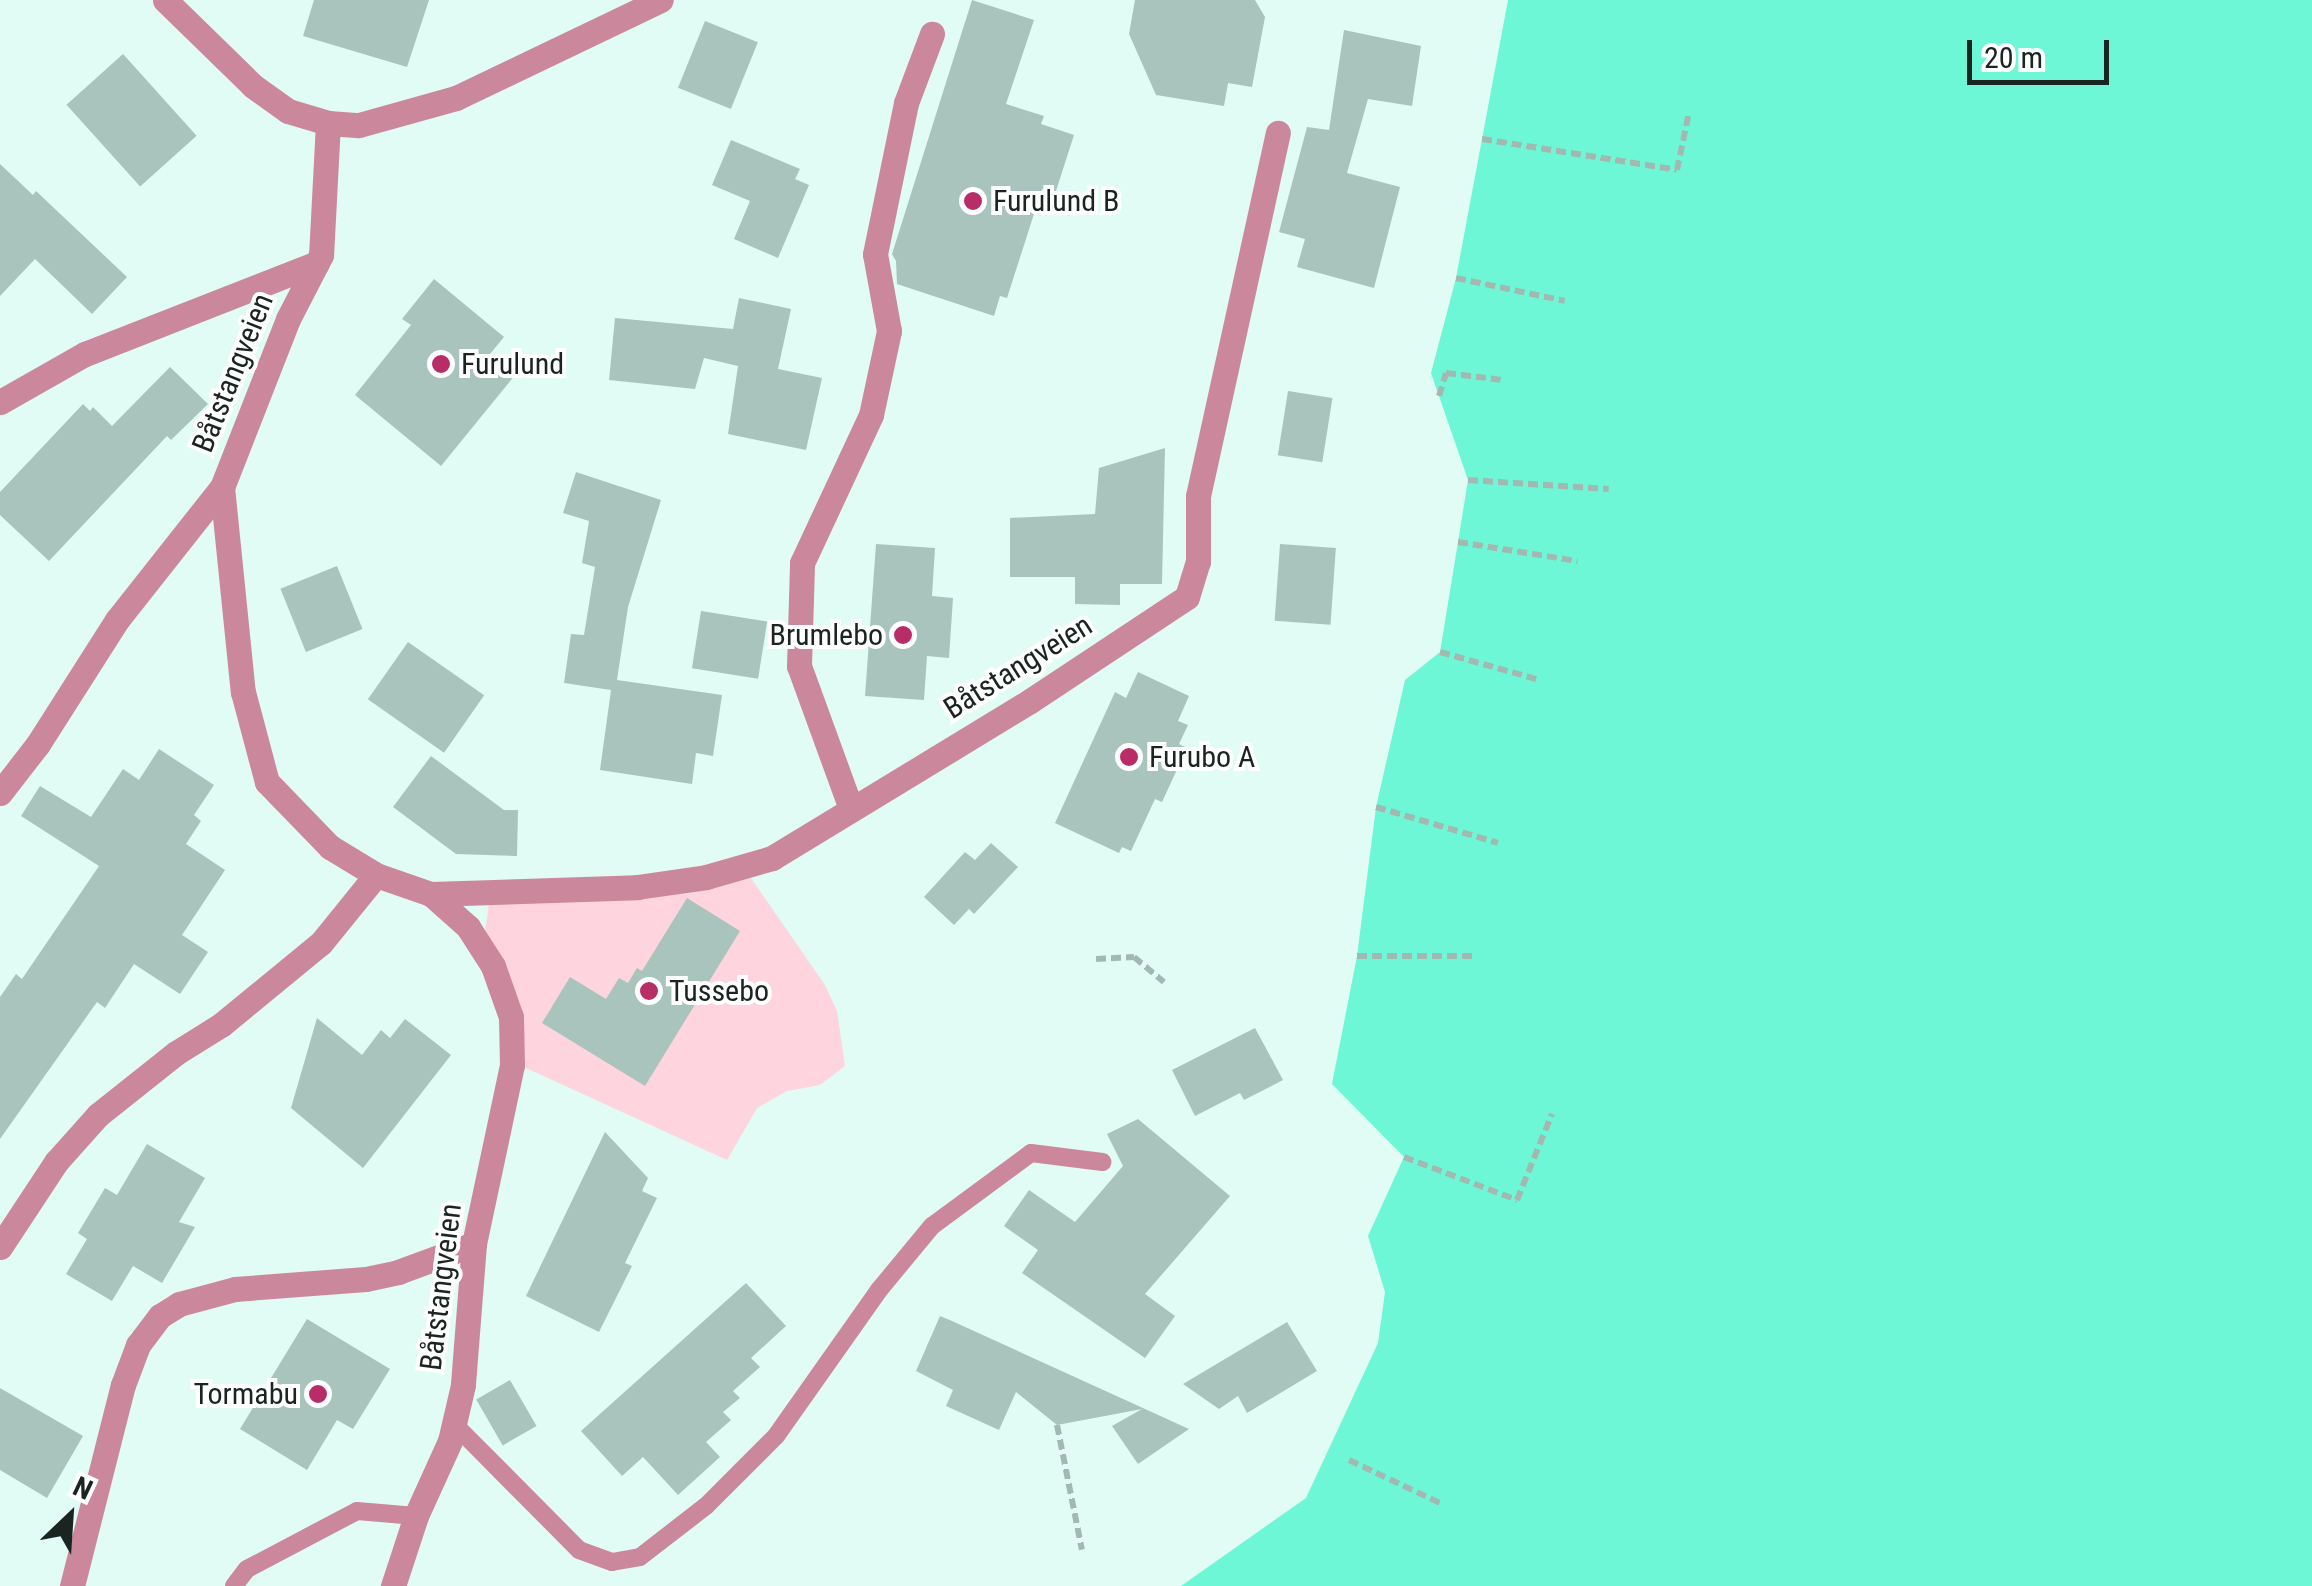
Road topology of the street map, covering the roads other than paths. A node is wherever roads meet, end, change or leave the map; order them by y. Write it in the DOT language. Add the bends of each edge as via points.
graph roads {
  1 [pos="165,0"];
  2 [pos="662,0"];
  3 [pos="932,34"];
  4 [pos="328,124"];
  5 [pos="1278,134"];
  6 [pos="317,263"];
  7 [pos="0,402"];
  8 [pos="222,487"];
  9 [pos="0,793"];
  10 [pos="850,806"];
  11 [pos="376,875"];
  12 [pos="430,894"];
  13 [pos="1102,1162"];
  14 [pos="474,1244"];
  15 [pos="0,1247"];
  16 [pos="454,1424"];
  17 [pos="416,1516"];
  18 [pos="72,1586"];
  19 [pos="234,1586"];
  20 [pos="393,1586"];
  1 -- 4 [label="street" via="252,86 288,110"];
  2 -- 4 [label="street" via="456,98 385,120"];
  3 -- 10 [label="street" via="906,103 876,254 889,331 871,415 802,563 799,666"];
  4 -- 6 [label="street, Båtstangveien" via="325,236"];
  5 -- 10 [label="street, Båtstangveien" via="1202,478 1198,562 1188,598"];
  6 -- 7 [label="street, Båtstangveien" via="85,354"];
  6 -- 8 [label="street, Båtstangveien"];
  8 -- 9 [label="street" via="117,620"];
  8 -- 11 [label="street, Båtstangveien" via="243,692 267,782 330,848"];
  10 -- 12 [label="street, Båtstangveien" via="772,858 706,877 637,888"];
  11 -- 12 [label="street, Båtstangveien"];
  11 -- 15 [label="street" via="321,943 98,1115 56,1162"];
  12 -- 14 [label="street, Båtstangveien" via="468,927 493,966 511,1017 512,1064"];
  13 -- 16 [label="lane" via="1031,1152 932,1226 776,1436 706,1506 640,1557 612,1562 579,1550"];
  14 -- 16 [label="street, Båtstangveien"];
  14 -- 18 [label="street" via="366,1279 235,1290 179,1304 160,1316 138,1345 123,1385"];
  16 -- 17 [label="street, Båtstangveien"];
  17 -- 19 [label="lane" via="356,1511 248,1569"];
  17 -- 20 [label="street, Båtstangveien"];
}
